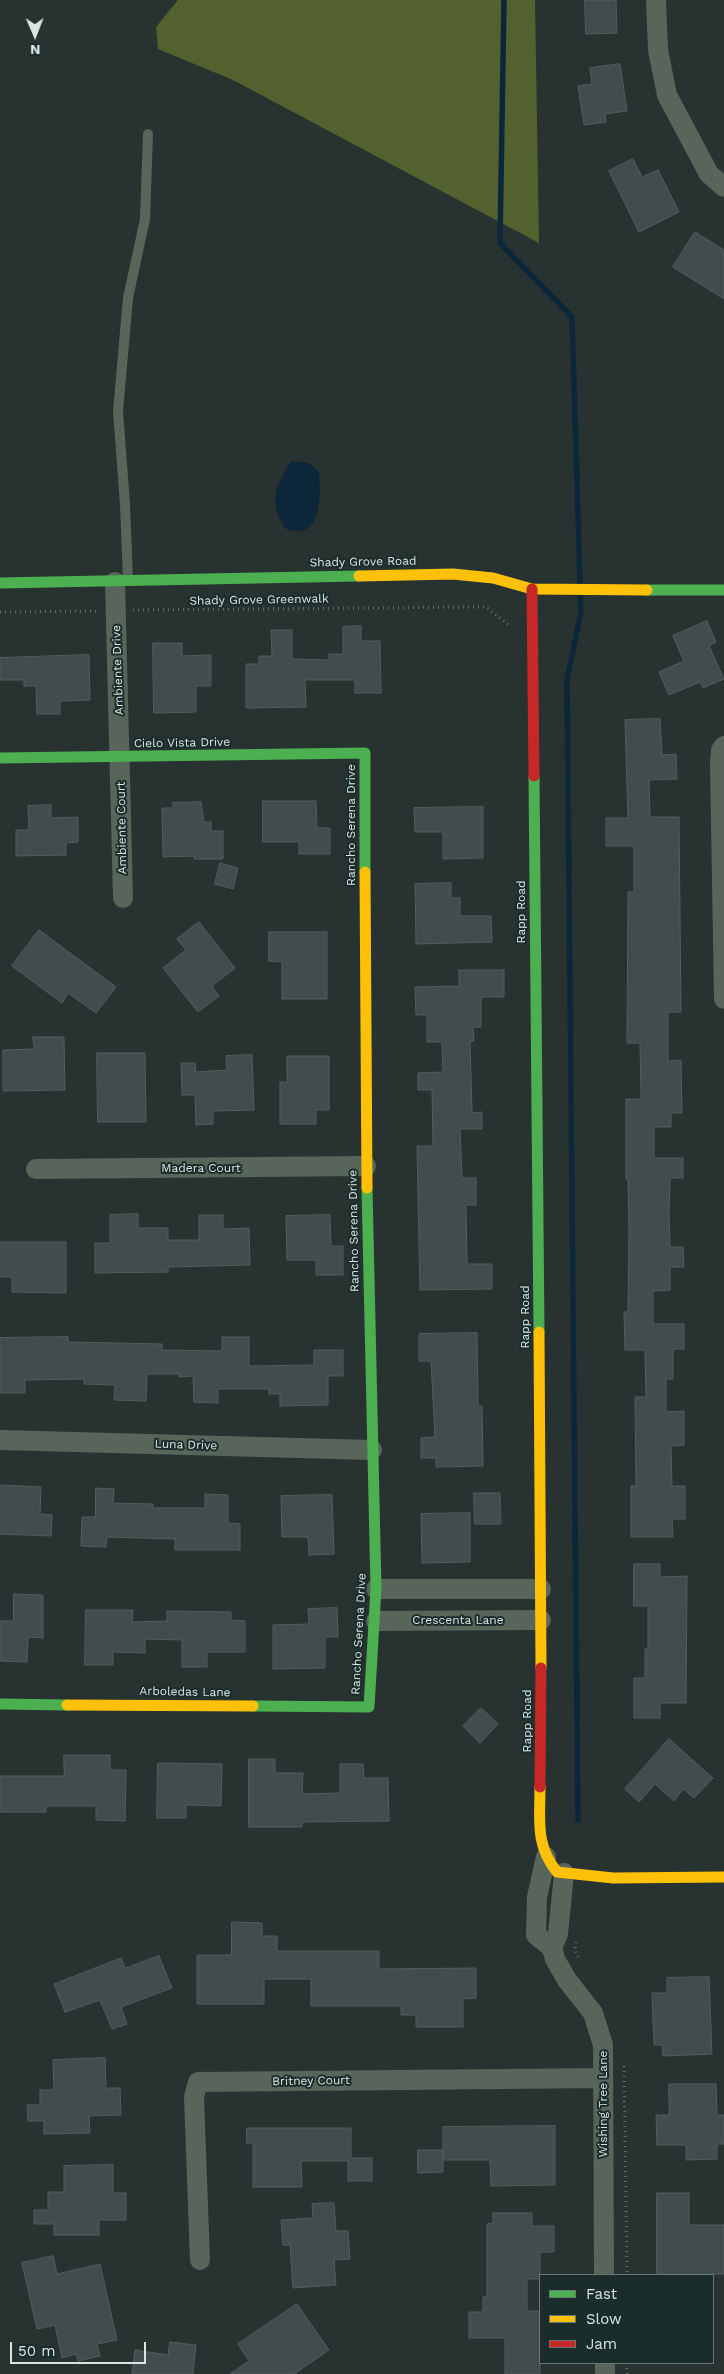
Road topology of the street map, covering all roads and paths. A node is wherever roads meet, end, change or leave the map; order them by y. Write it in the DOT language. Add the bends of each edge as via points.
graph roads {
  1 [pos="656,0"];
  2 [pos="148,134"];
  3 [pos="724,187"];
  4 [pos="121,581"];
  5 [pos="0,583"];
  6 [pos="532,589"];
  7 [pos="724,590"];
  8 [pos="116,610"];
  9 [pos="0,612"];
  10 [pos="512,627"];
  11 [pos="724,746"];
  12 [pos="365,753"];
  13 [pos="0,758"];
  14 [pos="121,758"];
  15 [pos="123,898"];
  16 [pos="724,999"];
  17 [pos="366,1166"];
  18 [pos="36,1169"];
  19 [pos="0,1440"];
  20 [pos="372,1450"];
  21 [pos="376,1589"];
  22 [pos="541,1589"];
  23 [pos="376,1620"];
  24 [pos="541,1620"];
  25 [pos="0,1704"];
  26 [pos="369,1707"];
  27 [pos="546,1858"];
  28 [pos="564,1873"];
  29 [pos="724,1877"];
  30 [pos="552,1948"];
  31 [pos="603,2078"];
  32 [pos="200,2260"];
  33 [pos="604,2274"];
  1 -- 3 [label="street" via="658,50 667,95 709,174"];
  2 -- 4 [label="lane" via="145,219 128,298 118,411 126,504"];
  4 -- 5 [label="street, Shady Grove Road"];
  4 -- 6 [label="street, Shady Grove Road" via="453,574 505,580"];
  4 -- 8 [label="street, Ambiente Drive"];
  6 -- 7 [label="street, Shady Grove Road"];
  6 -- 22 [label="street, Rapp Road"];
  8 -- 9 [label="path, Shady Grove Greenwalk"];
  8 -- 10 [label="path, Shady Grove Greenwalk" via="486,607"];
  8 -- 14 [label="street, Ambiente Drive"];
  11 -- 16 [label="street" via="720,764"];
  12 -- 14 [label="street, Cielo Vista Drive"];
  12 -- 17 [label="street, Rancho Serena Drive"];
  13 -- 14 [label="street, Cielo Vista Drive"];
  14 -- 15 [label="street, Ambiente Court"];
  17 -- 18 [label="street, Madera Court"];
  17 -- 20 [label="street, Rancho Serena Drive"];
  19 -- 20 [label="street, Luna Drive"];
  20 -- 21 [label="street, Rancho Serena Drive"];
  21 -- 22 [label="street"];
  21 -- 23 [label="street, Rancho Serena Drive"];
  22 -- 24 [label="street, Rapp Road"];
  23 -- 24 [label="street, Crescenta Lane"];
  23 -- 26 [label="street, Rancho Serena Drive"];
  24 -- 27 [label="street, Rapp Road" via="540,1841"];
  25 -- 26 [label="street, Arboledas Lane"];
  27 -- 28 [label="street" via="558,1872"];
  27 -- 30 [label="street, Wishing Tree Lane" via="536,1897 536,1935"];
  28 -- 29 [label="street" via="613,1878"];
  28 -- 30 [label="street" via="558,1934"];
  30 -- 31 [label="street, Wishing Tree Lane" via="567,1980 593,2013 603,2045"];
  31 -- 32 [label="street, Britney Court" via="198,2082 194,2097"];
  31 -- 33 [label="street, Wishing Tree Lane"];
}
